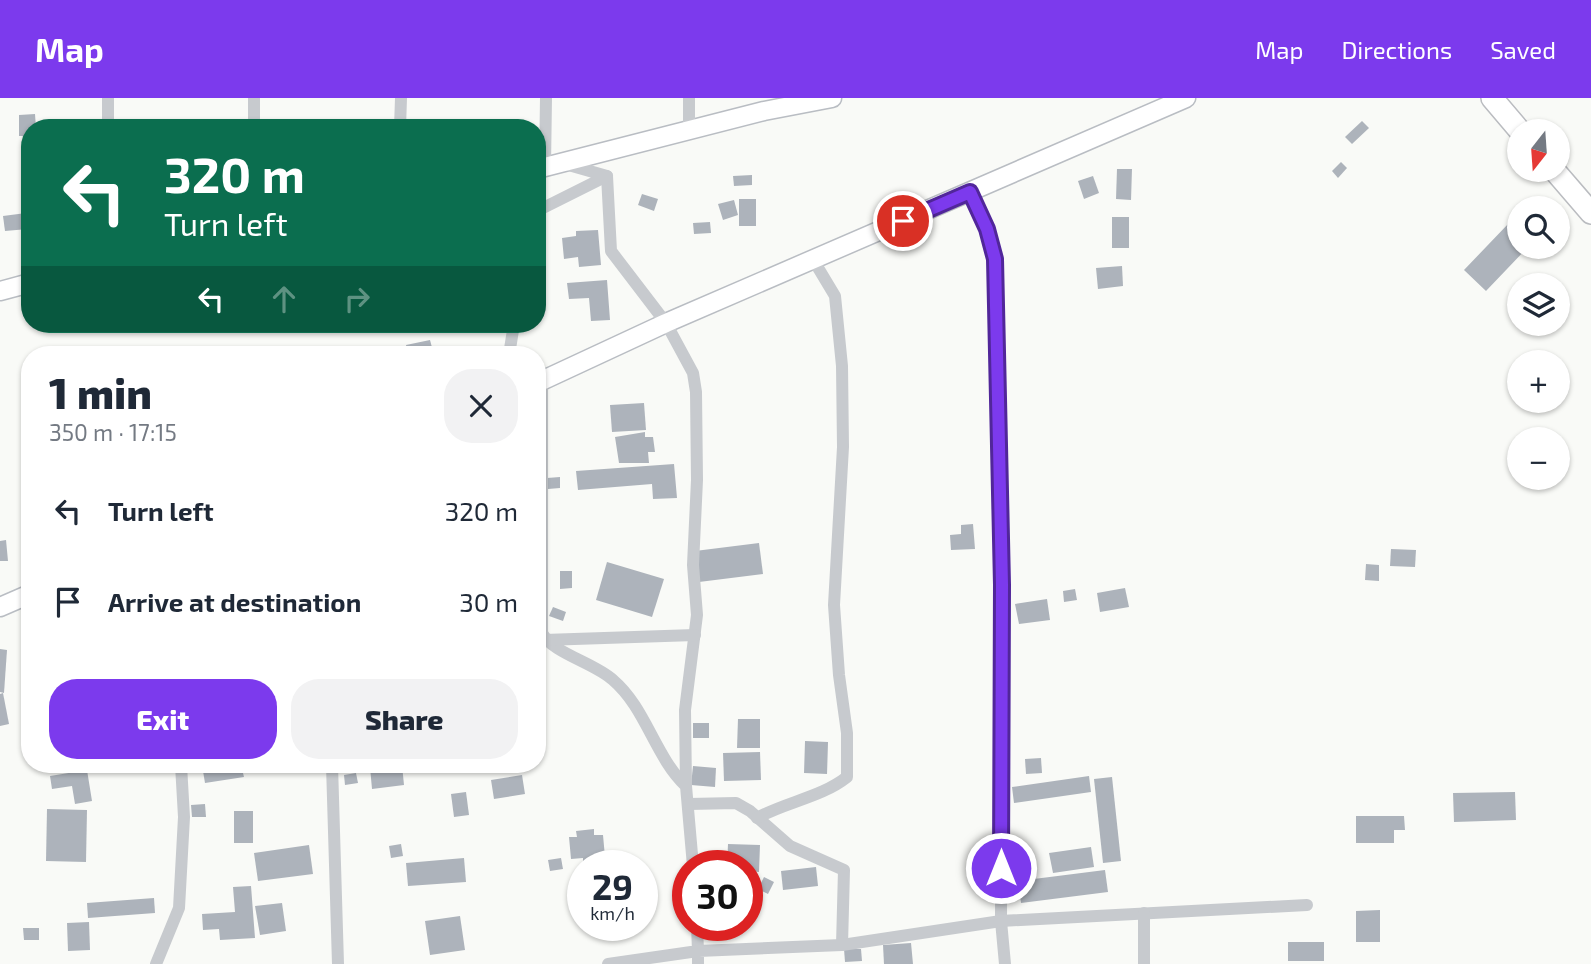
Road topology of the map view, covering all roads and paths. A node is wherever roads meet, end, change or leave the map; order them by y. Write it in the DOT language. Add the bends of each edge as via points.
graph roads {
  1 [pos="108,98"];
  2 [pos="254,98"];
  3 [pos="401,98"];
  4 [pos="546,98"];
  5 [pos="689,98"];
  6 [pos="832,98"];
  7 [pos="1185,98"];
  8 [pos="1492,98"];
  9 [pos="108,119"];
  10 [pos="254,119"];
  11 [pos="400,119"];
  12 [pos="544,119"];
  13 [pos="1510,119"];
  14 [pos="689,130"];
  15 [pos="565,164"];
  16 [pos="546,167"];
  17 [pos="607,176"];
  18 [pos="1564,182"];
  19 [pos="970,192"];
  20 [pos="546,206"];
  21 [pos="1591,213"];
  22 [pos="814,261"];
  23 [pos="21,285"];
  24 [pos="0,291"];
  25 [pos="666,323"];
  26 [pos="546,379"];
  27 [pos="21,598"];
  28 [pos="0,607"];
  29 [pos="695,635"];
  30 [pos="546,641"];
  31 [pos="546,644"];
  32 [pos="181,773"];
  33 [pos="332,773"];
  34 [pos="686,786"];
  35 [pos="689,804"];
  36 [pos="757,818"];
  37 [pos="692,850"];
  38 [pos="1307,905"];
  39 [pos="1144,913"];
  40 [pos="1001,922"];
  41 [pos="842,944"];
  42 [pos="698,958"];
  43 [pos="156,964"];
  44 [pos="338,964"];
  45 [pos="608,964"];
  46 [pos="1005,964"];
  47 [pos="1144,964"];
  1 -- 9 [label="street"];
  2 -- 10 [label="street"];
  3 -- 11 [label="street"];
  4 -- 12 [label="street"];
  5 -- 14 [label="street"];
  6 -- 14 [label="main road"];
  7 -- 19 [label="main road"];
  8 -- 13 [label="highway"];
  14 -- 15 [label="main road"];
  15 -- 16 [label="main road"];
  15 -- 17 [label="street"];
  17 -- 20 [label="street"];
  17 -- 25 [label="street" via="611,251"];
  18 -- 21 [label="highway"];
  19 -- 22 [label="main road"];
  19 -- 40 [label="street" via="995,259 998,323"];
  22 -- 25 [label="main road"];
  22 -- 36 [label="street" via="835,296 842,366 843,447 834,605 847,777 833,789"];
  23 -- 24 [label="main road"];
  25 -- 26 [label="main road"];
  25 -- 29 [label="street" via="693,373 696,393"];
  27 -- 28 [label="main road"];
  29 -- 30 [label="street"];
  29 -- 34 [label="street" via="685,710"];
  31 -- 34 [label="street" via="614,680 671,772"];
  32 -- 43 [label="street" via="179,908"];
  33 -- 44 [label="street"];
  34 -- 35 [label="street"];
  35 -- 36 [label="street" via="736,803"];
  35 -- 37 [label="street"];
  36 -- 41 [label="street" via="790,846 844,870"];
  38 -- 39 [label="street"];
  39 -- 40 [label="street"];
  39 -- 47 [label="street"];
  40 -- 41 [label="street"];
  40 -- 46 [label="street"];
  41 -- 42 [label="street"];
  42 -- 45 [label="street"];
}
